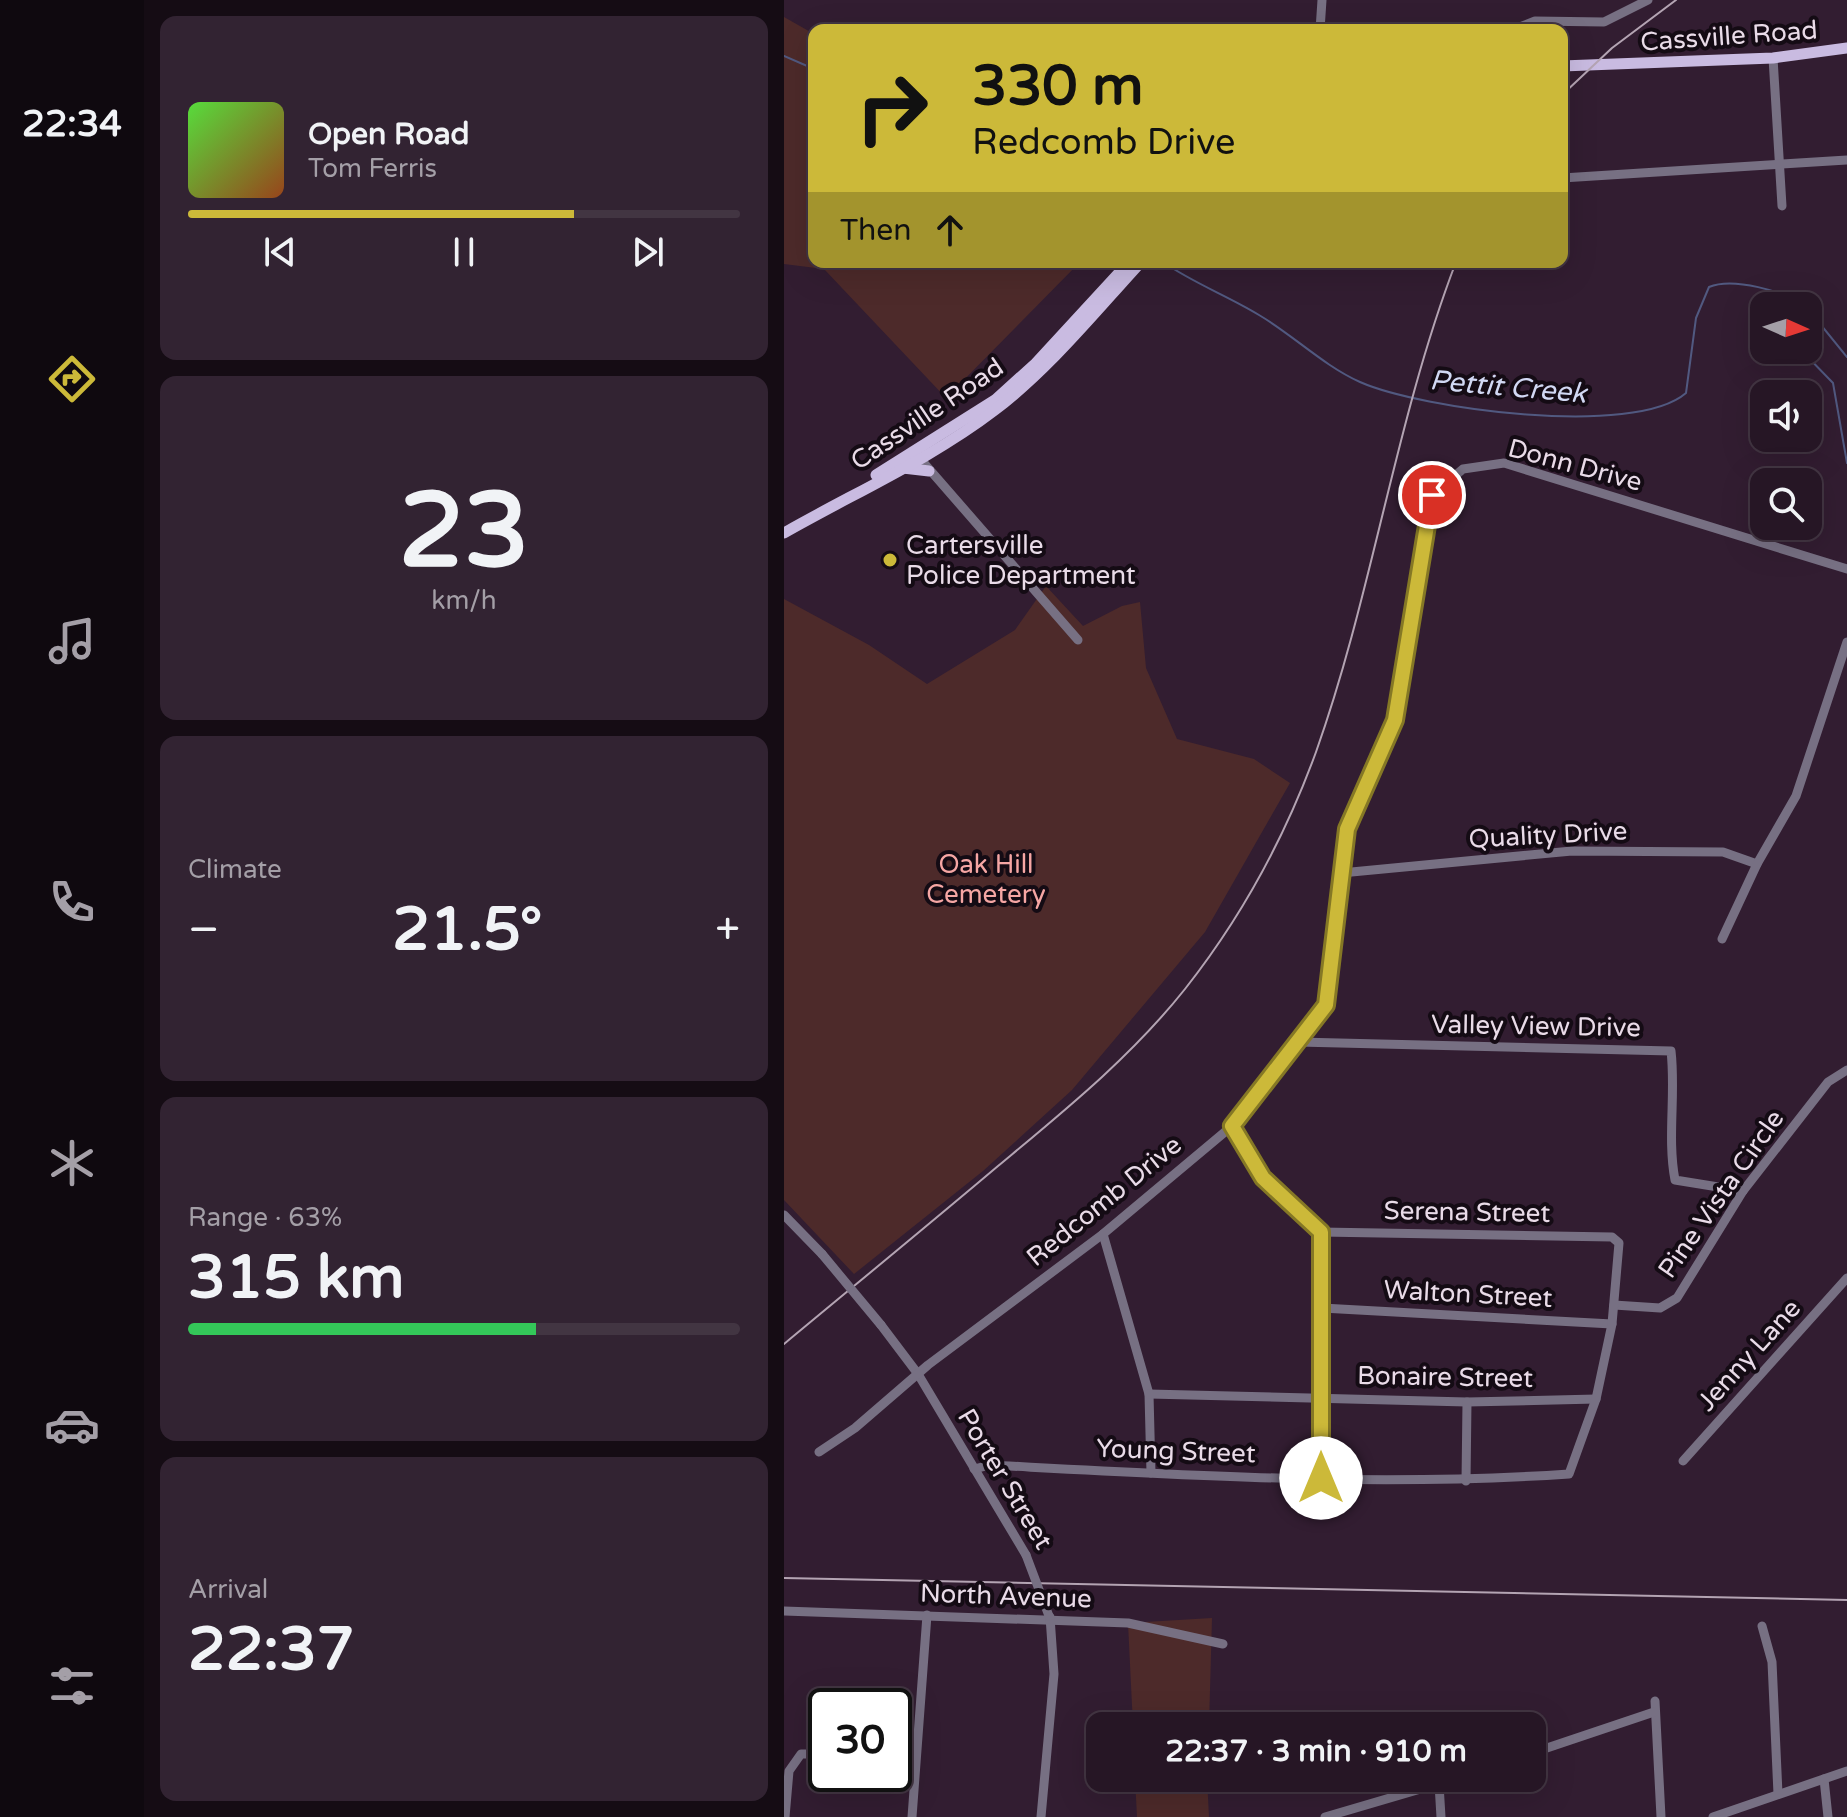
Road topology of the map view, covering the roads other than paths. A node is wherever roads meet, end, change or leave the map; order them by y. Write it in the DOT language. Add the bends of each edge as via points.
graph roads {
  1 [pos="1322,0"];
  2 [pos="1648,0"];
  3 [pos="1320,24"];
  4 [pos="1527,24"];
  5 [pos="1847,48"];
  6 [pos="1773,58"];
  7 [pos="1568,66"];
  8 [pos="1615,66"];
  9 [pos="1568,71"];
  10 [pos="1847,160"];
  11 [pos="1779,163"];
  12 [pos="1568,178"];
  13 [pos="1782,206"];
  14 [pos="1127,268"];
  15 [pos="916,455"];
  16 [pos="902,468"];
  17 [pos="929,471"];
  18 [pos="847,497"];
  19 [pos="784,533"];
  20 [pos="1847,569"];
  21 [pos="1078,640"];
  22 [pos="1847,642"];
  23 [pos="1757,864"];
  24 [pos="1341,873"];
  25 [pos="1722,939"];
  26 [pos="1298,1042"];
  27 [pos="1847,1070"];
  28 [pos="1232,1126"];
  29 [pos="1743,1191"];
  30 [pos="784,1215"];
  31 [pos="1321,1232"];
  32 [pos="1103,1234"];
  33 [pos="1847,1278"];
  34 [pos="1614,1305"];
  35 [pos="1322,1308"];
  36 [pos="1612,1324"];
  37 [pos="918,1374"];
  38 [pos="1149,1394"];
  39 [pos="1321,1396"];
  40 [pos="1596,1399"];
  41 [pos="1467,1402"];
  42 [pos="819,1452"];
  43 [pos="1683,1461"];
  44 [pos="974,1469"];
  45 [pos="1151,1473"];
  46 [pos="1321,1478"];
  47 [pos="1466,1481"];
  48 [pos="784,1611"];
  49 [pos="927,1615"];
  50 [pos="1050,1619"];
  51 [pos="1762,1626"];
  52 [pos="1223,1644"];
  53 [pos="1655,1701"];
  54 [pos="1654,1712"];
  55 [pos="1546,1748"];
  56 [pos="808,1754"];
  57 [pos="912,1755"];
  58 [pos="916,1755"];
  59 [pos="1847,1771"];
  60 [pos="1824,1779"];
  61 [pos="1411,1792"];
  62 [pos="1439,1792"];
  63 [pos="1778,1794"];
  64 [pos="785,1817"];
  65 [pos="912,1817"];
  66 [pos="1041,1817"];
  67 [pos="1325,1817"];
  68 [pos="1441,1817"];
  69 [pos="1661,1817"];
  70 [pos="1713,1817"];
  71 [pos="1828,1817"];
  1 -- 3 [label="street"];
  2 -- 4 [label="street" via="1604,22"];
  5 -- 6 [label="main road, Cassville Road"];
  6 -- 8 [label="main road, Cassville Road"];
  6 -- 11 [label="street"];
  7 -- 8 [label="main road, Cassville Road"];
  8 -- 9 [label="main road, Cassville Road"];
  10 -- 11 [label="street"];
  11 -- 12 [label="street"];
  11 -- 13 [label="street"];
  14 -- 15 [label="main road, Cassville Road" via="1023,386 993,412"];
  15 -- 16 [label="main road, Cassville Road"];
  15 -- 17 [label="street"];
  15 -- 18 [label="main road, Cassville Road"];
  16 -- 17 [label="main road"];
  16 -- 18 [label="main road, Cassville Road"];
  17 -- 21 [label="street"];
  18 -- 19 [label="main road, Cassville Road"];
  20 -- 24 [label="street, Donn Drive" via="1504,463 1463,469 1432,495 1395,720 1347,829"];
  22 -- 23 [label="street" via="1796,796"];
  23 -- 24 [label="street, Quality Drive" via="1723,852 1572,851"];
  23 -- 25 [label="street"];
  24 -- 26 [label="street, Donn Drive" via="1326,1005"];
  26 -- 28 [label="street, Redcomb Drive"];
  26 -- 29 [label="street, Valley View Drive" via="1671,1051 1675,1180"];
  27 -- 29 [label="street, Pine Vista Circle" via="1828,1082"];
  28 -- 31 [label="street" via="1263,1178"];
  28 -- 32 [label="street, Redcomb Drive"];
  29 -- 34 [label="street, Pine Vista Circle" via="1677,1298 1660,1308"];
  30 -- 37 [label="street, Porter Street, bridge"];
  31 -- 34 [label="street, Serena Street" via="1612,1237 1619,1243"];
  31 -- 35 [label="street"];
  32 -- 37 [label="street, Redcomb Drive"];
  32 -- 38 [label="street"];
  33 -- 43 [label="street, Jenny Lane"];
  34 -- 36 [label="street"];
  35 -- 36 [label="street, Walton Street"];
  35 -- 39 [label="street"];
  36 -- 40 [label="street"];
  37 -- 42 [label="street, Redcomb Drive"];
  37 -- 44 [label="street, Porter Street"];
  38 -- 39 [label="street, Bonaire Street"];
  38 -- 45 [label="street"];
  39 -- 41 [label="street, Bonaire Street"];
  39 -- 46 [label="street"];
  40 -- 41 [label="street, Bonaire Street"];
  40 -- 47 [label="street, Young Street" via="1569,1474"];
  41 -- 47 [label="street"];
  44 -- 45 [label="street, Young Street" via="990,1465"];
  44 -- 50 [label="street, Porter Street, bridge" via="1026,1555"];
  45 -- 46 [label="street, Young Street"];
  46 -- 47 [label="street, Young Street"];
  48 -- 49 [label="street, North Avenue"];
  49 -- 50 [label="street, North Avenue"];
  49 -- 58 [label="street"];
  50 -- 52 [label="street, North Avenue" via="1128,1623"];
  50 -- 66 [label="street, Porter Street" via="1054,1688"];
  51 -- 63 [label="street" via="1772,1662"];
  53 -- 54 [label="street"];
  54 -- 55 [label="street"];
  54 -- 69 [label="street"];
  56 -- 64 [label="street" via="801,1754 789,1771"];
  57 -- 58 [label="street"];
  58 -- 65 [label="street"];
  59 -- 60 [label="street"];
  60 -- 63 [label="street"];
  60 -- 71 [label="street"];
  61 -- 67 [label="street"];
  62 -- 68 [label="street"];
  63 -- 70 [label="street"];
}
